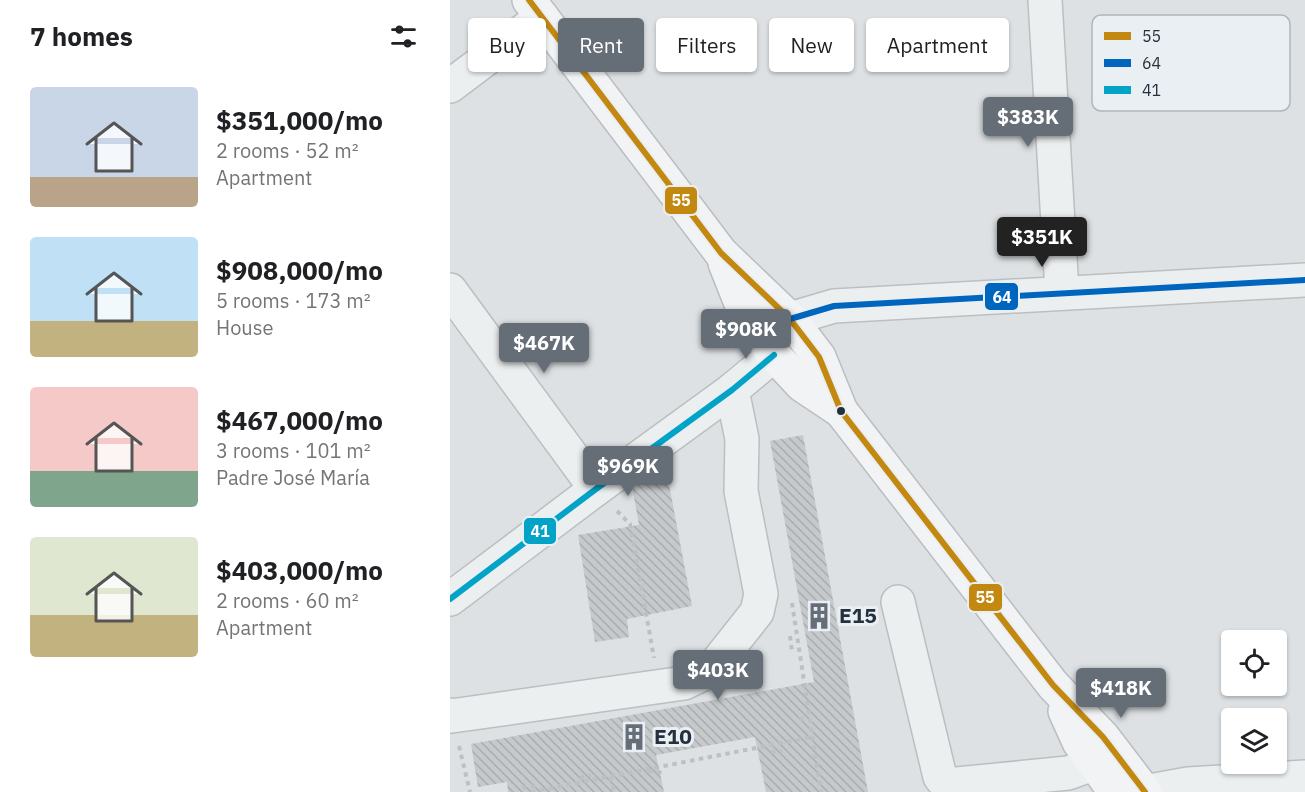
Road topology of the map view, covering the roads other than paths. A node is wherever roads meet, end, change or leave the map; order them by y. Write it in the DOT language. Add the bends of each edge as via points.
graph roads {
  1 [pos="1045,0"];
  2 [pos="535,9"];
  3 [pos="450,86"];
  4 [pos="721,253"];
  5 [pos="1305,280"];
  6 [pos="450,290"];
  7 [pos="1062,292"];
  8 [pos="790,319"];
  9 [pos="774,355"];
  10 [pos="732,390"];
  11 [pos="841,411"];
  12 [pos="596,489"];
  13 [pos="450,599"];
  14 [pos="897,602"];
  15 [pos="1053,685"];
  16 [pos="451,715"];
  17 [pos="1094,764"];
  18 [pos="1305,777"];
  19 [pos="1115,792"];
  20 [pos="1144,792"];
  1 -- 7 [label="street"];
  2 -- 3 [label="street"];
  2 -- 4 [label="main road"];
  4 -- 8 [label="main road"];
  4 -- 9 [label="main road" via="746,316"];
  5 -- 7 [label="street"];
  6 -- 12 [label="street"];
  7 -- 8 [label="street" via="834,306"];
  8 -- 11 [label="main road" via="819,357"];
  9 -- 10 [label="street"];
  9 -- 11 [label="main road" via="802,385"];
  10 -- 12 [label="street"];
  10 -- 16 [label="street" via="742,439 741,491 761,594 757,612 711,670 684,683"];
  11 -- 15 [label="main road"];
  12 -- 13 [label="street"];
  14 -- 17 [label="street" via="940,777 947,785 1068,773"];
  15 -- 17 [label="main road" via="1079,742"];
  15 -- 20 [label="main road" via="1103,737"];
  17 -- 19 [label="main road"];
  18 -- 20 [label="street" via="1188,784"];
}
